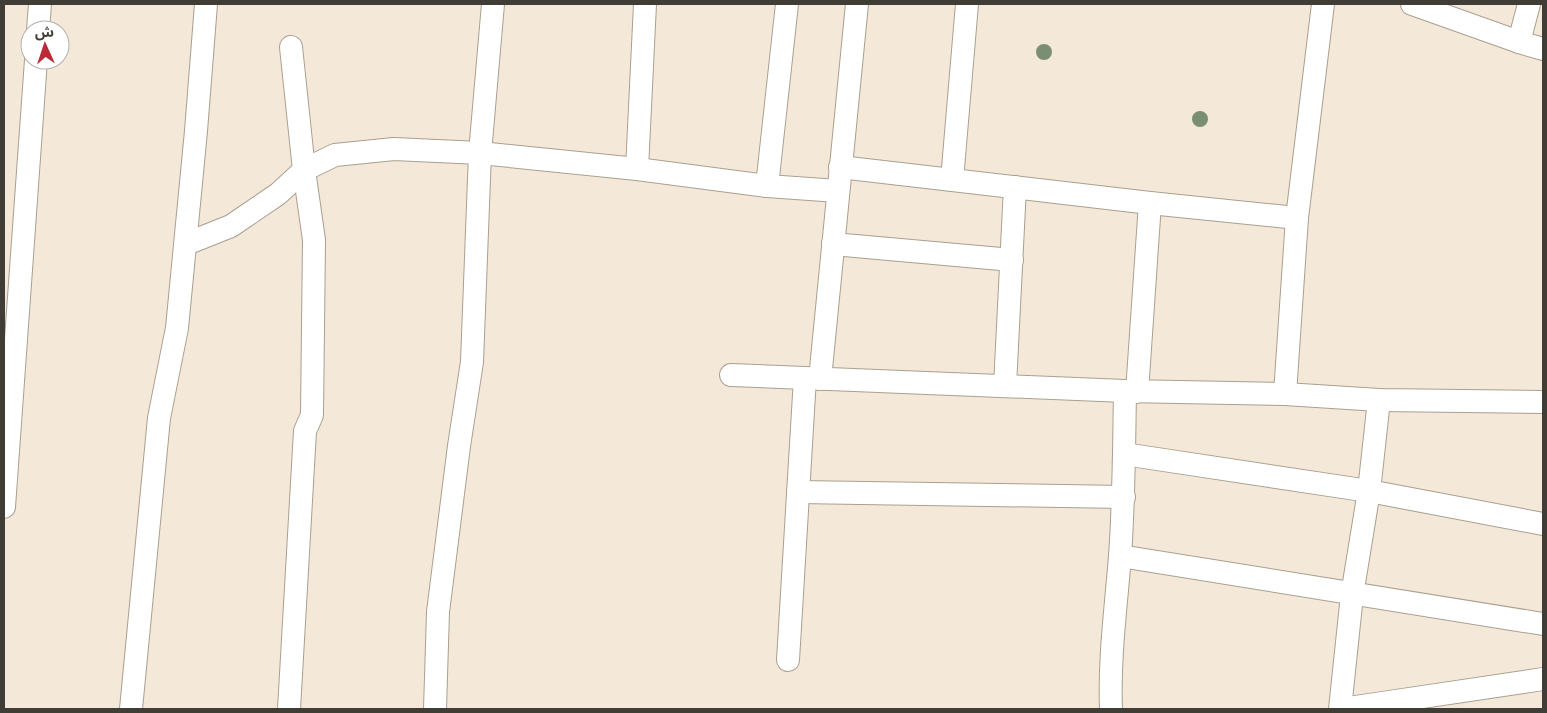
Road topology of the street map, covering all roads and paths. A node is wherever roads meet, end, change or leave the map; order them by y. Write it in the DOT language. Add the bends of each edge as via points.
graph roads {
  1 [pos="40,4"];
  2 [pos="206,4"];
  3 [pos="493,4"];
  4 [pos="645,4"];
  5 [pos="787,4"];
  6 [pos="857,4"];
  7 [pos="967,4"];
  8 [pos="1323,4"];
  9 [pos="1412,4"];
  10 [pos="1529,4"];
  11 [pos="39,20"];
  12 [pos="1519,42"];
  13 [pos="291,47"];
  14 [pos="1543,49"];
  15 [pos="35,70"];
  16 [pos="480,153"];
  17 [pos="840,167"];
  18 [pos="637,169"];
  19 [pos="304,170"];
  20 [pos="952,180"];
  21 [pos="767,186"];
  22 [pos="1015,187"];
  23 [pos="838,191"];
  24 [pos="1150,203"];
  25 [pos="1297,218"];
  26 [pos="186,244"];
  27 [pos="833,244"];
  28 [pos="1012,260"];
  29 [pos="731,375"];
  30 [pos="813,378"];
  31 [pos="1005,386"];
  32 [pos="1131,392"];
  33 [pos="1284,394"];
  34 [pos="1380,400"];
  35 [pos="1543,402"];
  36 [pos="1124,454"];
  37 [pos="1369,491"];
  38 [pos="798,492"];
  39 [pos="1124,497"];
  40 [pos="4,507"];
  41 [pos="1543,524"];
  42 [pos="1120,556"];
  43 [pos="1352,594"];
  44 [pos="1543,624"];
  45 [pos="788,660"];
  46 [pos="1543,679"];
  47 [pos="131,709"];
  48 [pos="289,709"];
  49 [pos="435,709"];
  50 [pos="1112,709"];
  51 [pos="1341,709"];
  1 -- 11 [label="street"];
  2 -- 26 [label="street"];
  3 -- 16 [label="street"];
  4 -- 18 [label="street"];
  5 -- 21 [label="street"];
  6 -- 17 [label="street"];
  7 -- 20 [label="street"];
  8 -- 25 [label="street"];
  9 -- 12 [label="street"];
  10 -- 12 [label="street"];
  12 -- 14 [label="street"];
  13 -- 19 [label="street"];
  15 -- 40 [label="street"];
  16 -- 18 [label="street"];
  16 -- 19 [label="street" via="394,149 335,155"];
  16 -- 49 [label="street" via="472,362 438,612"];
  17 -- 20 [label="street"];
  17 -- 23 [label="street"];
  18 -- 21 [label="street"];
  19 -- 26 [label="street" via="278,194 231,226"];
  19 -- 48 [label="street" via="314,240 312,415 305,432"];
  20 -- 22 [label="street"];
  21 -- 23 [label="street"];
  22 -- 24 [label="street"];
  22 -- 28 [label="street"];
  23 -- 27 [label="street"];
  24 -- 25 [label="street"];
  24 -- 32 [label="street"];
  25 -- 33 [label="street"];
  26 -- 47 [label="street" via="177,328 159,418"];
  27 -- 28 [label="street"];
  27 -- 30 [label="street"];
  28 -- 31 [label="street"];
  29 -- 30 [label="street"];
  30 -- 31 [label="street"];
  30 -- 38 [label="street"];
  31 -- 32 [label="street"];
  32 -- 33 [label="street"];
  32 -- 36 [label="street"];
  33 -- 34 [label="street"];
  34 -- 35 [label="street"];
  34 -- 37 [label="street"];
  36 -- 37 [label="street"];
  36 -- 39 [label="street"];
  37 -- 41 [label="street"];
  37 -- 43 [label="street"];
  38 -- 39 [label="street"];
  38 -- 45 [label="street"];
  39 -- 42 [label="street"];
  42 -- 43 [label="street"];
  42 -- 50 [label="street" via="1110,690"];
  43 -- 44 [label="street"];
  43 -- 51 [label="street"];
  46 -- 51 [label="street"];
}
